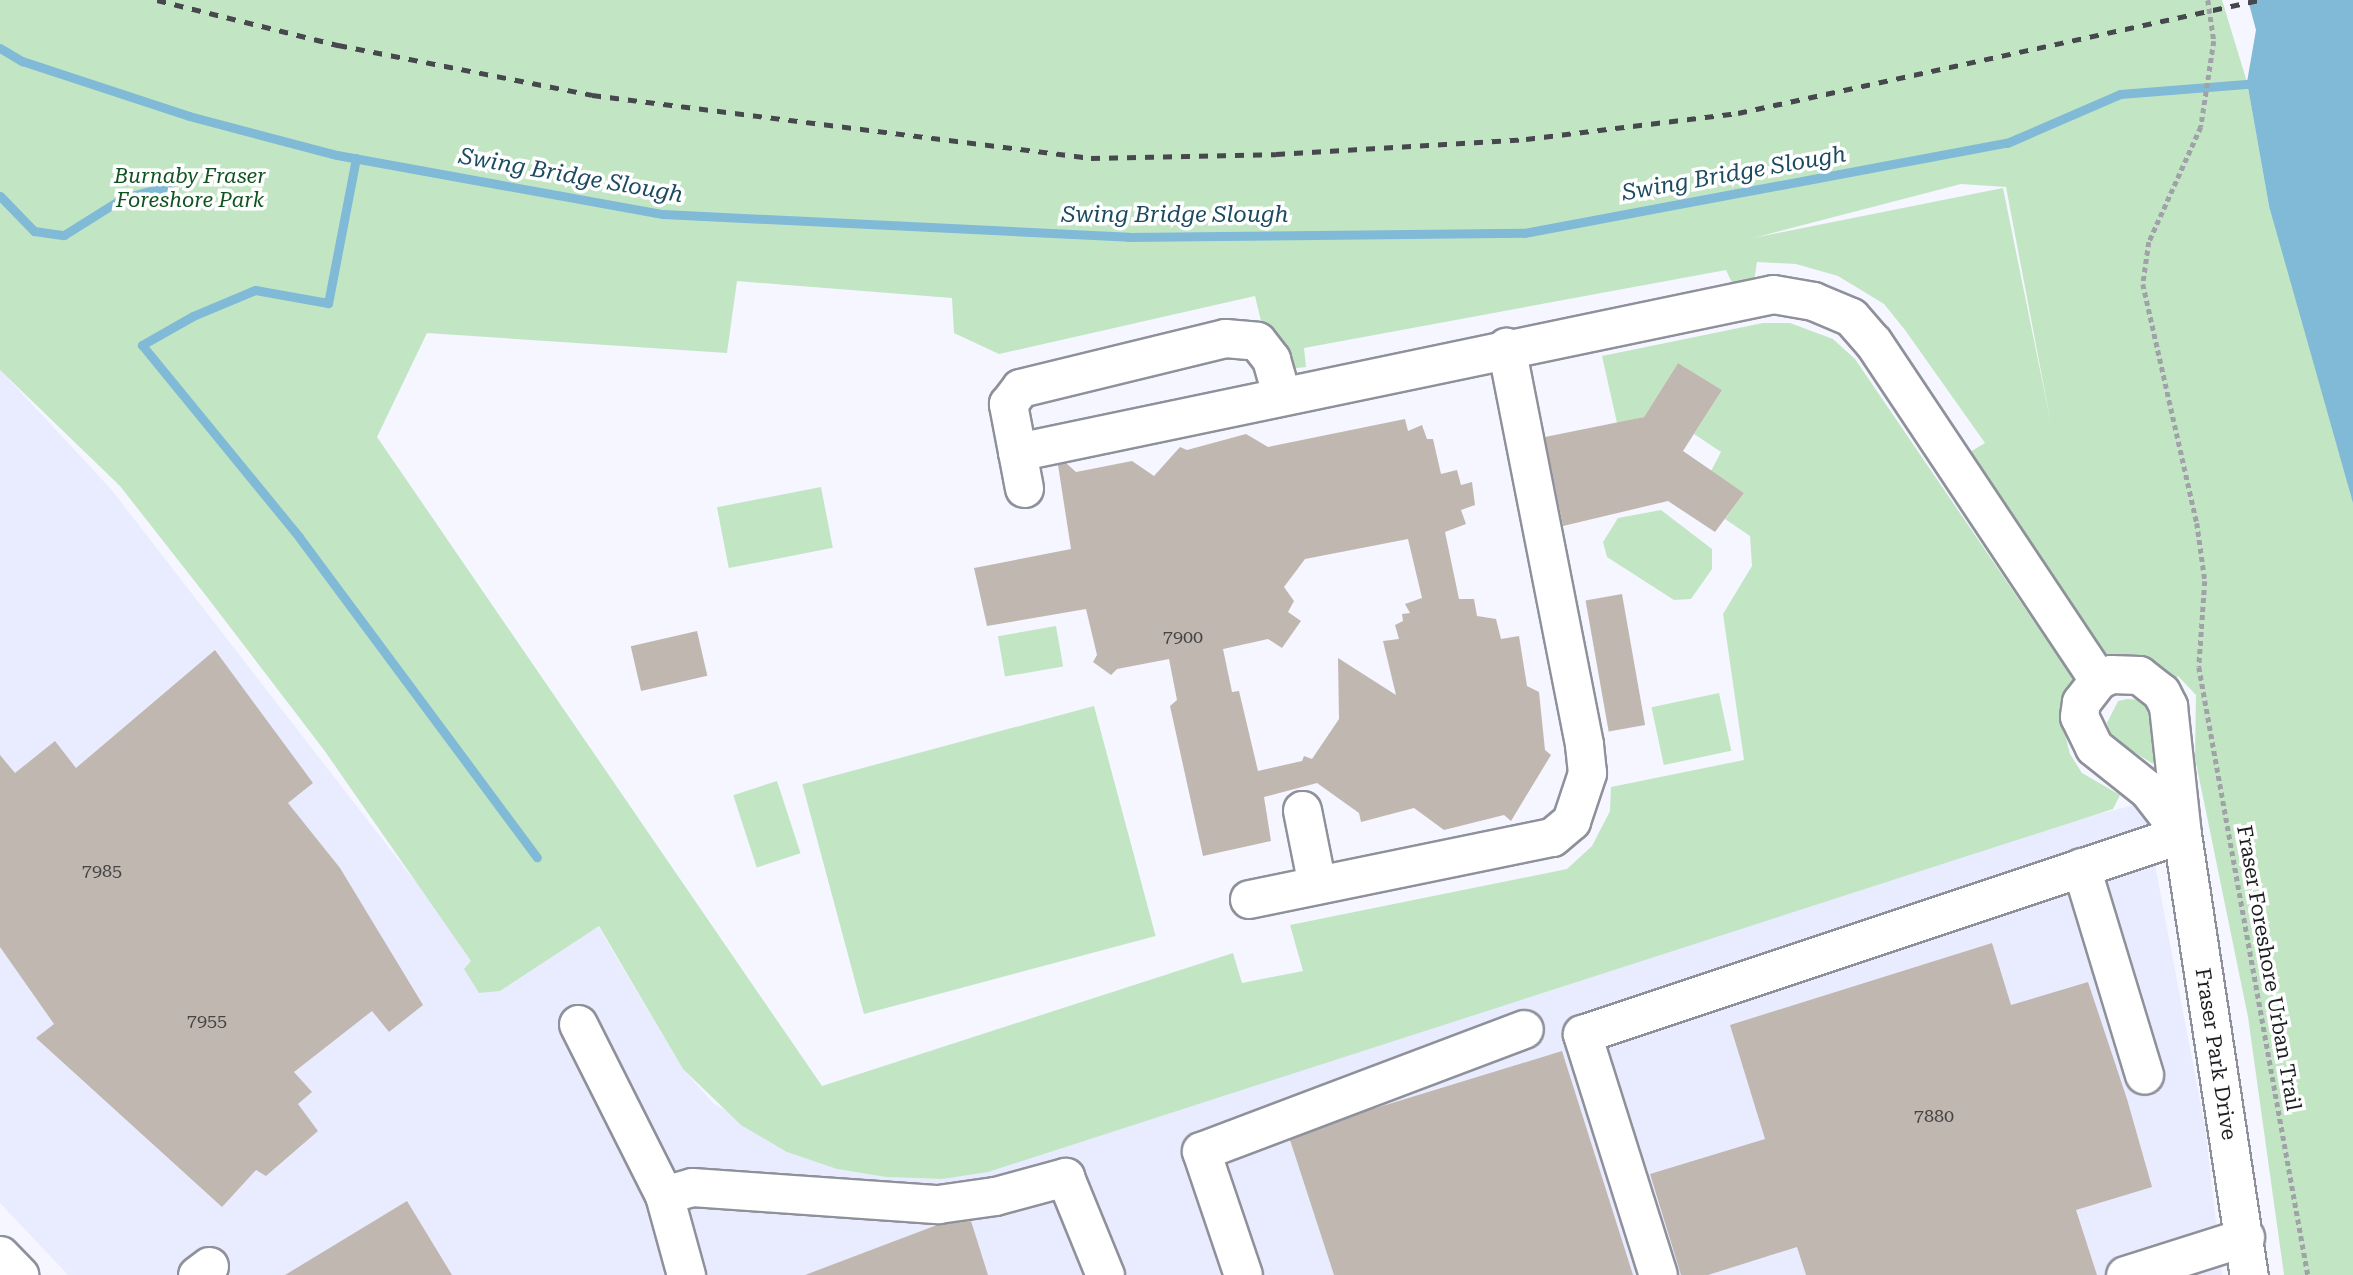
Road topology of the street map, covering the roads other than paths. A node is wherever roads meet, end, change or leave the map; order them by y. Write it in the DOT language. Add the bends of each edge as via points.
graph roads {
  1 [pos="1506,347"];
  2 [pos="1281,396"];
  3 [pos="1017,452"];
  4 [pos="1024,488"];
  5 [pos="2098,680"];
  6 [pos="1302,810"];
  7 [pos="2182,834"];
  8 [pos="2081,867"];
  9 [pos="1317,885"];
  10 [pos="1249,899"];
  11 [pos="578,1024"];
  12 [pos="1524,1029"];
  13 [pos="2144,1075"];
  14 [pos="664,1195"];
  15 [pos="2245,1237"];
  16 [pos="0,1255"];
  17 [pos="19,1275"];
  18 [pos="686,1275"];
  19 [pos="1105,1275"];
  20 [pos="1243,1275"];
  21 [pos="1658,1275"];
  22 [pos="2125,1275"];
  23 [pos="2249,1275"];
  1 -- 2 [label="street"];
  1 -- 5 [label="street" via="1773,294 1813,301 1851,317 1873,342"];
  1 -- 9 [label="street" via="1584,744 1587,773 1581,798 1571,821 1552,837"];
  2 -- 3 [label="street"];
  2 -- 3 [label="street" via="1271,359 1257,341 1225,338 1020,388 1008,404"];
  3 -- 4 [label="street"];
  5 -- 7 [label="street, Fraser Park Drive" via="2081,702 2079,716 2089,738 2148,790"];
  5 -- 7 [label="street, Fraser Park Drive" via="2111,674 2139,675 2161,692 2168,706"];
  6 -- 9 [label="street"];
  7 -- 8 [label="street"];
  7 -- 15 [label="street, Fraser Park Drive"];
  8 -- 13 [label="street"];
  8 -- 21 [label="street" via="1582,1034"];
  9 -- 10 [label="street"];
  11 -- 14 [label="street"];
  12 -- 20 [label="street" via="1201,1151"];
  14 -- 18 [label="street"];
  14 -- 19 [label="street" via="692,1187 938,1205 1065,1177"];
  15 -- 22 [label="street"];
  15 -- 23 [label="street, Fraser Park Drive"];
  16 -- 17 [label="street"];
}
